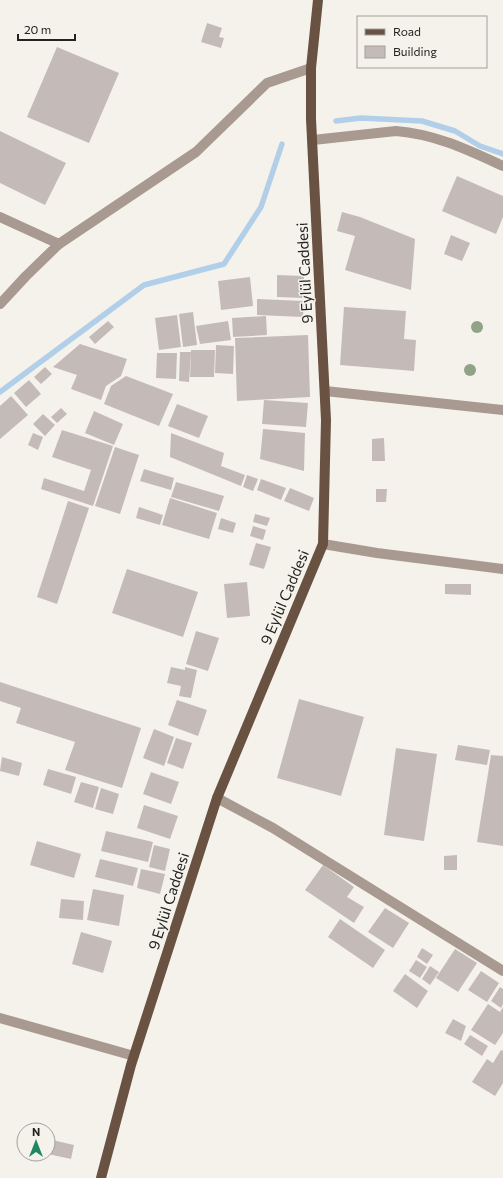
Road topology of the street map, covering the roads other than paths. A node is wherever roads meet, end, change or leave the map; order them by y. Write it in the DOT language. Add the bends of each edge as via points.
graph roads {
  1 [pos="318,0"];
  2 [pos="311,68"];
  3 [pos="313,140"];
  4 [pos="503,166"];
  5 [pos="0,217"];
  6 [pos="59,244"];
  7 [pos="0,304"];
  8 [pos="325,391"];
  9 [pos="503,410"];
  10 [pos="322,544"];
  11 [pos="503,569"];
  12 [pos="217,798"];
  13 [pos="503,971"];
  14 [pos="0,1018"];
  15 [pos="134,1056"];
  16 [pos="101,1178"];
  1 -- 2 [label="main road, 9 Eylül Caddesi"];
  2 -- 3 [label="main road, 9 Eylül Caddesi"];
  2 -- 6 [label="street" via="267,83 196,152"];
  3 -- 4 [label="street" via="396,131 410,132 437,138"];
  3 -- 8 [label="main road, 9 Eylül Caddesi"];
  5 -- 6 [label="street"];
  6 -- 7 [label="street"];
  8 -- 9 [label="street"];
  8 -- 10 [label="main road, 9 Eylül Caddesi"];
  10 -- 11 [label="street"];
  10 -- 12 [label="main road, 9 Eylül Caddesi"];
  12 -- 13 [label="street" via="273,828"];
  12 -- 15 [label="main road, 9 Eylül Caddesi"];
  14 -- 15 [label="street"];
  15 -- 16 [label="main road, 9 Eylül Caddesi"];
}
